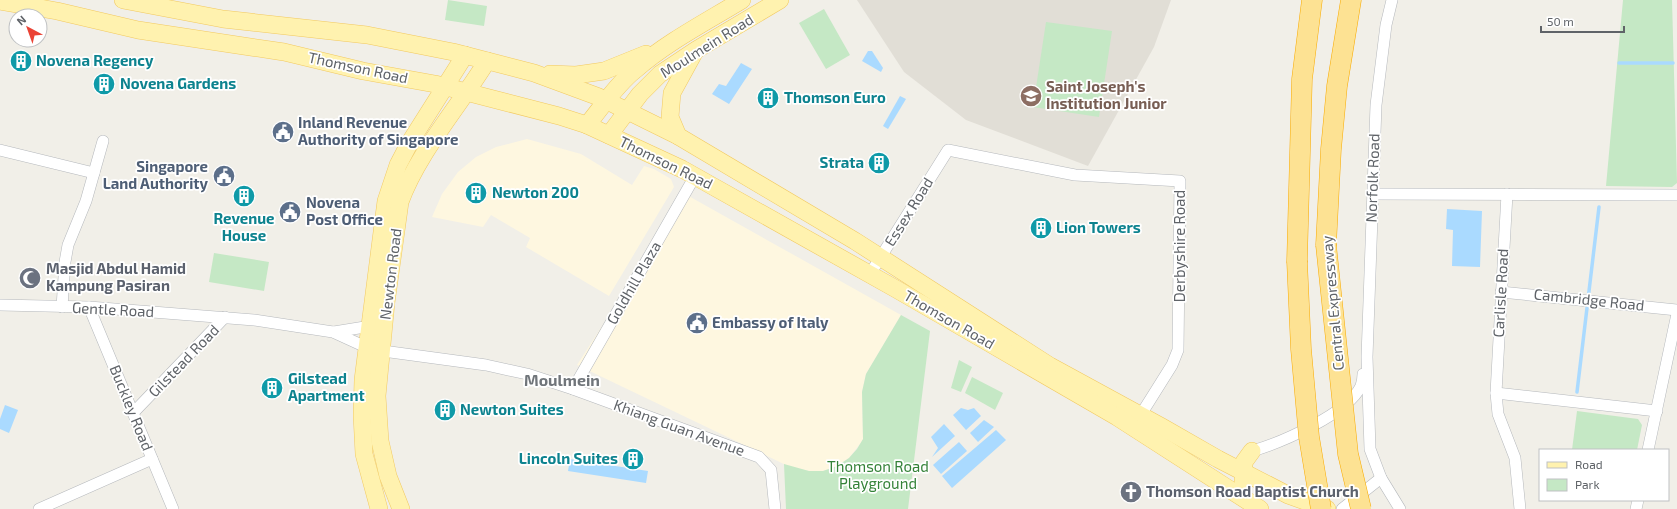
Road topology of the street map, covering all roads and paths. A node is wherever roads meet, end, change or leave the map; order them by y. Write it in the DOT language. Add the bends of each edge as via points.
graph roads {
  1 [pos="123,0"];
  2 [pos="742,0"];
  3 [pos="780,0"];
  4 [pos="1312,0"];
  5 [pos="1351,0"];
  6 [pos="1392,0"];
  7 [pos="0,1"];
  8 [pos="669,44"];
  9 [pos="696,50"];
  10 [pos="465,55"];
  11 [pos="487,61"];
  12 [pos="534,73"];
  13 [pos="446,87"];
  14 [pos="467,93"];
  15 [pos="607,101"];
  16 [pos="627,111"];
  17 [pos="587,125"];
  18 [pos="609,135"];
  19 [pos="678,136"];
  20 [pos="103,141"];
  21 [pos="0,150"];
  22 [pos="948,150"];
  23 [pos="94,173"];
  24 [pos="695,176"];
  25 [pos="1372,194"];
  26 [pos="1507,194"];
  27 [pos="1677,195"];
  28 [pos="881,258"];
  29 [pos="870,274"];
  30 [pos="1501,292"];
  31 [pos="0,305"];
  32 [pos="62,307"];
  33 [pos="89,307"];
  34 [pos="1677,310"];
  35 [pos="1677,314"];
  36 [pos="225,318"];
  37 [pos="371,326"];
  38 [pos="333,332"];
  39 [pos="373,351"];
  40 [pos="1367,357"];
  41 [pos="573,389"];
  42 [pos="1496,393"];
  43 [pos="1657,411"];
  44 [pos="133,414"];
  45 [pos="1140,416"];
  46 [pos="1648,449"];
  47 [pos="1252,451"];
  48 [pos="152,459"];
  49 [pos="1218,460"];
  50 [pos="1242,472"];
  51 [pos="1381,478"];
  52 [pos="1254,505"];
  53 [pos="39,509"];
  54 [pos="173,509"];
  55 [pos="379,509"];
  56 [pos="401,509"];
  57 [pos="775,509"];
  58 [pos="1320,509"];
  59 [pos="1327,509"];
  60 [pos="1342,509"];
  61 [pos="1361,509"];
  62 [pos="1400,509"];
  63 [pos="1520,509"];
  1 -- 10 [label="main road, Thomson Road" via="223,19 367,35"];
  2 -- 8 [label="main road, Moulmein Road"];
  3 -- 9 [label="main road, Moulmein Road"];
  4 -- 58 [label="highway, Central Expressway, bridge" via="1302,79 1297,261 1308,437"];
  5 -- 61 [label="highway, Central Expressway, bridge" via="1336,94 1326,245 1348,454"];
  6 -- 25 [label="street, Norfolk Road" via="1386,25 1376,105"];
  7 -- 13 [label="main road, Thomson Road" via="138,30 284,52"];
  8 -- 12 [label="main road" via="604,71 576,75"];
  8 -- 15 [label="main road, Moulmein Road" via="635,70"];
  9 -- 16 [label="main road, Moulmein Road" via="660,74"];
  9 -- 19 [label="main road" via="672,93 670,117"];
  10 -- 11 [label="main road, Thomson Road"];
  10 -- 13 [label="main road"];
  11 -- 12 [label="main road, Thomson Road"];
  11 -- 14 [label="main road, Newton Road"];
  12 -- 15 [label="main road, Thomson Road"];
  13 -- 14 [label="main road, Thomson Road"];
  13 -- 37 [label="main road, Newton Road" via="410,142 390,185"];
  14 -- 17 [label="main road, Thomson Road"];
  14 -- 39 [label="main road, Newton Road" via="404,189 386,303"];
  15 -- 16 [label="main road, Thomson Road"];
  15 -- 17 [label="main road, Moulmein Road"];
  16 -- 18 [label="main road, Moulmein Road"];
  16 -- 19 [label="main road, Thomson Road"];
  17 -- 18 [label="main road, Thomson Road"];
  18 -- 24 [label="main road, Thomson Road"];
  19 -- 28 [label="main road, Thomson Road"];
  20 -- 23 [label="street"];
  21 -- 23 [label="street"];
  22 -- 28 [label="street, Essex Road"];
  22 -- 45 [label="street, Derbyshire Road" via="1075,175 1180,181 1178,350 1172,365"];
  23 -- 32 [label="street" via="68,245 64,262"];
  24 -- 29 [label="main road, Thomson Road"];
  24 -- 41 [label="street, Goldhill Plaza"];
  25 -- 26 [label="street"];
  25 -- 40 [label="street, Norfolk Road"];
  26 -- 27 [label="street"];
  26 -- 30 [label="street, Carlisle Road"];
  28 -- 29 [label="street, Essex Road"];
  28 -- 45 [label="main road, Thomson Road" via="1050,366"];
  29 -- 52 [label="main road, Thomson Road" via="1117,418"];
  30 -- 34 [label="street, Cambridge Road"];
  30 -- 42 [label="street, Carlisle Road"];
  31 -- 32 [label="street, Gentle Road"];
  32 -- 33 [label="street, Gentle Road"];
  33 -- 36 [label="street, Gentle Road"];
  33 -- 44 [label="street, Buckley Road"];
  35 -- 43 [label="street"];
  36 -- 38 [label="street, Gilstead Road"];
  36 -- 44 [label="street, Gilstead Road"];
  37 -- 38 [label="street, Gilstead Road"];
  37 -- 39 [label="main road, Newton Road"];
  38 -- 39 [label="street, Gilstead Road"];
  39 -- 41 [label="street, Khiang Guan Avenue" via="486,365 527,374"];
  39 -- 55 [label="main road, Newton Road" via="363,380 361,428 364,454"];
  39 -- 56 [label="main road, Newton Road" via="380,441 388,476"];
  40 -- 47 [label="street, Norfolk Road" via="1361,386 1351,400 1320,422 1286,440"];
  40 -- 51 [label="street, Norfolk Road" via="1370,449"];
  41 -- 57 [label="street, Khiang Guan Avenue" via="759,457 771,470"];
  42 -- 43 [label="street"];
  42 -- 63 [label="street, Carlisle Road" via="1498,414 1515,458"];
  43 -- 46 [label="street"];
  44 -- 48 [label="street, Buckley Road"];
  45 -- 49 [label="main road, Thomson Road"];
  47 -- 49 [label="main road"];
  47 -- 50 [label="main road" via="1244,462"];
  48 -- 53 [label="street"];
  48 -- 54 [label="street, Buckley Road"];
  49 -- 50 [label="main road, Thomson Road"];
  50 -- 52 [label="main road" via="1243,484"];
  50 -- 59 [label="main road, Thomson Road" via="1288,495"];
  51 -- 60 [label="street"];
  51 -- 62 [label="street, Norfolk Road"];
}
